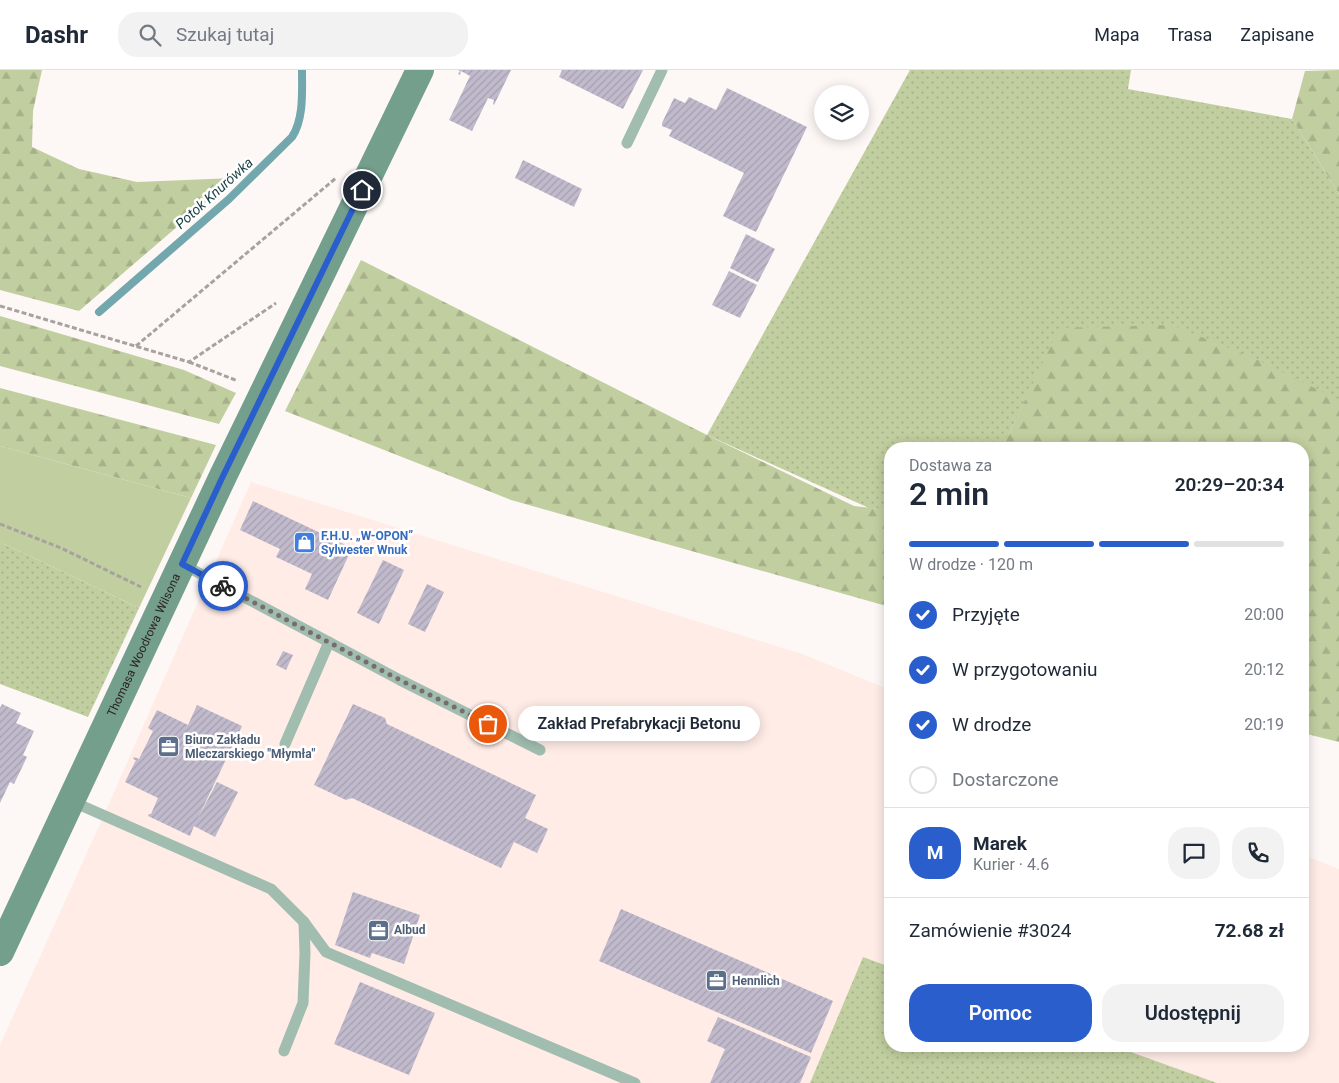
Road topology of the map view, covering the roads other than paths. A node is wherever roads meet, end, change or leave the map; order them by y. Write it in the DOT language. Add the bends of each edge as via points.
graph roads {
  1 [pos="420,70"];
  2 [pos="662,70"];
  3 [pos="627,143"];
  4 [pos="182,564"];
  5 [pos="329,642"];
  6 [pos="285,744"];
  7 [pos="540,750"];
  8 [pos="71,801"];
  9 [pos="304,922"];
  10 [pos="0,952"];
  11 [pos="284,1051"];
  12 [pos="635,1083"];
  1 -- 4 [label="street, Thomasa Woodrowa Wilsona"];
  2 -- 3 [label="lane"];
  4 -- 5 [label="lane"];
  4 -- 8 [label="street, Thomasa Woodrowa Wilsona"];
  5 -- 6 [label="lane"];
  5 -- 7 [label="lane"];
  8 -- 9 [label="lane" via="270,889"];
  8 -- 10 [label="street, Thomasa Woodrowa Wilsona"];
  9 -- 11 [label="lane" via="302,1003"];
  9 -- 12 [label="lane" via="326,952"];
}
